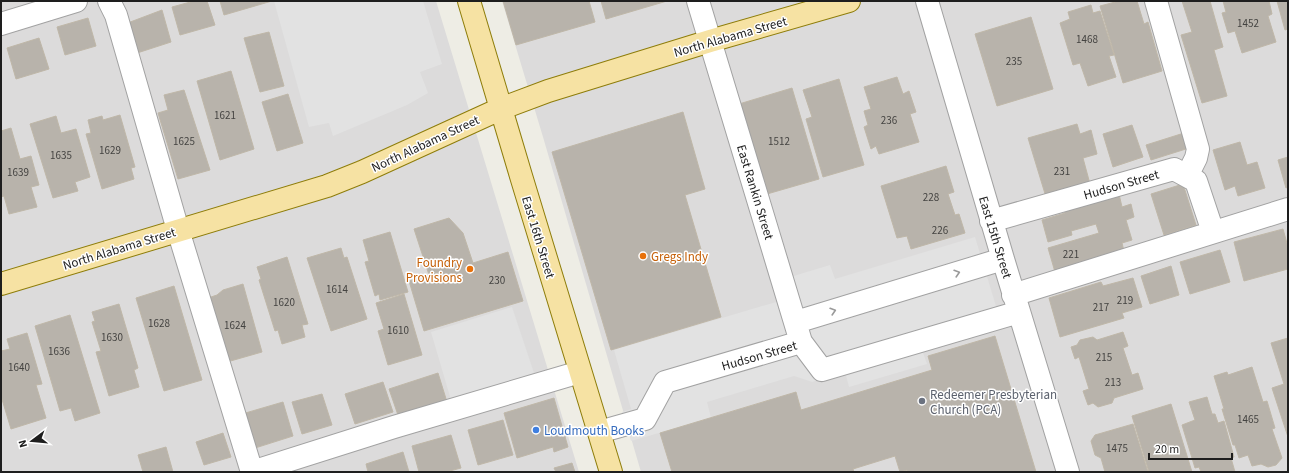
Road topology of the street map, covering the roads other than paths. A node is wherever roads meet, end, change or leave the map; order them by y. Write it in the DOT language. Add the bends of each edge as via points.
graph roads {
  1 [pos="76,1"];
  2 [pos="109,1"];
  3 [pos="469,1"];
  4 [pos="698,1"];
  5 [pos="849,1"];
  6 [pos="927,1"];
  7 [pos="1156,1"];
  8 [pos="1,24"];
  9 [pos="710,41"];
  10 [pos="500,109"];
  11 [pos="1187,176"];
  12 [pos="1288,209"];
  13 [pos="991,221"];
  14 [pos="178,230"];
  15 [pos="1213,232"];
  16 [pos="1003,259"];
  17 [pos="1,284"];
  18 [pos="1016,304"];
  19 [pos="799,332"];
  20 [pos="580,372"];
  21 [pos="599,432"];
  22 [pos="252,472"];
  23 [pos="611,472"];
  24 [pos="1068,472"];
  1 -- 8 [label="street"];
  2 -- 14 [label="street" via="116,15"];
  3 -- 10 [label="main road, East 16th Street"];
  4 -- 9 [label="street, East Rankin Street"];
  5 -- 9 [label="main road, North Alabama Street"];
  6 -- 13 [label="street, East 15th Street"];
  7 -- 11 [label="street" via="1198,148"];
  9 -- 10 [label="main road, North Alabama Street" via="548,91"];
  9 -- 19 [label="street, East Rankin Street"];
  10 -- 14 [label="main road, North Alabama Street" via="346,179"];
  10 -- 20 [label="main road, East 16th Street"];
  11 -- 13 [label="street, Hudson Street" via="1174,169"];
  11 -- 15 [label="street" via="1196,181"];
  12 -- 15 [label="street, Hudson Street"];
  13 -- 16 [label="street, East 15th Street"];
  14 -- 17 [label="main road, North Alabama Street"];
  14 -- 22 [label="street"];
  15 -- 18 [label="street, Hudson Street"];
  16 -- 18 [label="street, East 15th Street"];
  19 -- 16 [label="street, one-way"];
  18 -- 19 [label="street, Hudson Street" via="822,370"];
  18 -- 24 [label="street, East 15th Street"];
  19 -- 21 [label="street, Hudson Street" via="665,382 645,419"];
  20 -- 21 [label="main road, East 16th Street"];
  20 -- 22 [label="street"];
  21 -- 23 [label="main road, East 16th Street"];
}
